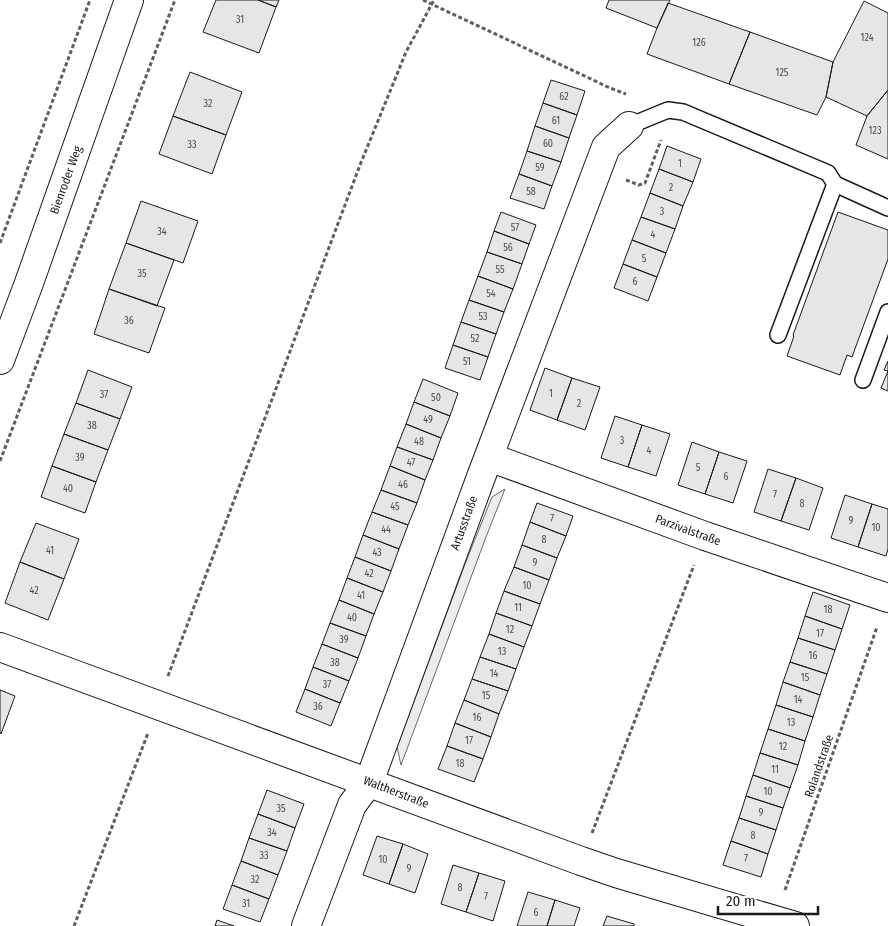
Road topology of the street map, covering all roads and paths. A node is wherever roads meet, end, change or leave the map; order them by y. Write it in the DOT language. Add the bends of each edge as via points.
graph roads {
  1 [pos="90,0"];
  2 [pos="129,0"];
  3 [pos="174,0"];
  4 [pos="423,0"];
  5 [pos="433,2"];
  6 [pos="668,110"];
  7 [pos="629,126"];
  8 [pos="624,180"];
  9 [pos="835,184"];
  10 [pos="888,208"];
  11 [pos="0,243"];
  12 [pos="888,312"];
  13 [pos="778,335"];
  14 [pos="0,360"];
  15 [pos="863,380"];
  16 [pos="489,457"];
  17 [pos="0,461"];
  18 [pos="697,557"];
  19 [pos="886,604"];
  20 [pos="0,647"];
  21 [pos="167,679"];
  22 [pos="149,730"];
  23 [pos="369,782"];
  24 [pos="591,836"];
  25 [pos="785,923"];
  26 [pos="74,926"];
  27 [pos="306,926"];
  1 -- 11 [label="path"];
  2 -- 14 [label="street, Bienroder Weg"];
  3 -- 17 [label="path"];
  4 -- 5 [label="path"];
  5 -- 6 [label="path" via="610,88"];
  5 -- 21 [label="path" via="406,52 360,165"];
  6 -- 7 [label="lane"];
  6 -- 8 [label="path" via="670,117 645,183 639,185"];
  6 -- 9 [label="lane" via="683,112 828,172"];
  7 -- 16 [label="street, Artusstraße" via="606,147"];
  9 -- 10 [label="lane"];
  9 -- 13 [label="lane"];
  12 -- 15 [label="lane"];
  16 -- 19 [label="street, Parzivalstraße"];
  16 -- 23 [label="street, Artusstraße"];
  18 -- 24 [label="path"];
  19 -- 25 [label="path, Rolandstraße"];
  20 -- 23 [label="street, Waltherstraße"];
  22 -- 26 [label="path"];
  23 -- 25 [label="street, Waltherstraße" via="598,867"];
  23 -- 27 [label="street, Artusstraße" via="352,805"];
}
